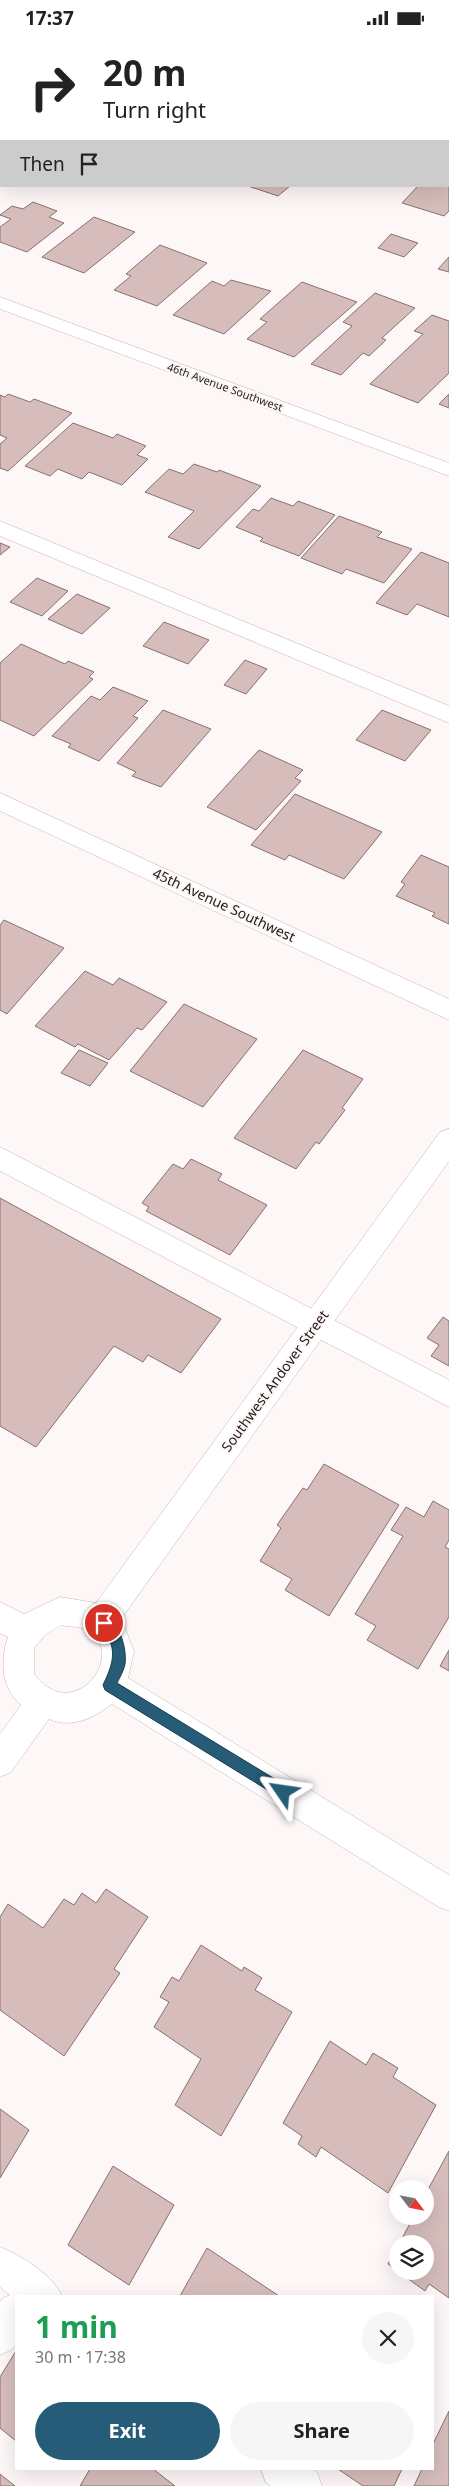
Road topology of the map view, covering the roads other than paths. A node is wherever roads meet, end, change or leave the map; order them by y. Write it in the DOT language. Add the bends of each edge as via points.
graph roads {
  1 [pos="0,303"];
  2 [pos="449,470"];
  3 [pos="0,528"];
  4 [pos="449,715"];
  5 [pos="0,801"];
  6 [pos="449,1010"];
  7 [pos="449,1140"];
  8 [pos="0,1158"];
  9 [pos="317,1324"];
  10 [pos="449,1394"];
  11 [pos="0,1617"];
  12 [pos="101,1621"];
  13 [pos="27,1632"];
  14 [pos="110,1685"];
  15 [pos="42,1702"];
  16 [pos="0,1761"];
  17 [pos="449,1894"];
  18 [pos="0,2265"];
  19 [pos="26,2295"];
  20 [pos="15,2316"];
  21 [pos="0,2336"];
  22 [pos="281,2470"];
  23 [pos="303,2486"];
  1 -- 2 [label="street, 46th Avenue Southwest"];
  3 -- 4 [label="street"];
  5 -- 6 [label="street, 45th Avenue Southwest"];
  7 -- 9 [label="street, Southwest Andover Street"];
  8 -- 9 [label="street"];
  9 -- 10 [label="street"];
  9 -- 12 [label="street, Southwest Andover Street"];
  11 -- 13 [label="street"];
  12 -- 13 [label="street" via="76,1611 60,1611 45,1617"];
  12 -- 14 [label="street" via="114,1635 118,1649 118,1666"];
  13 -- 15 [label="street" via="17,1654 17,1669 23,1685"];
  14 -- 15 [label="street" via="85,1705 68,1708"];
  14 -- 17 [label="street"];
  15 -- 16 [label="street"];
  18 -- 19 [label="street"];
  20 -- 21 [label="street"];
  22 -- 23 [label="street"];
}
